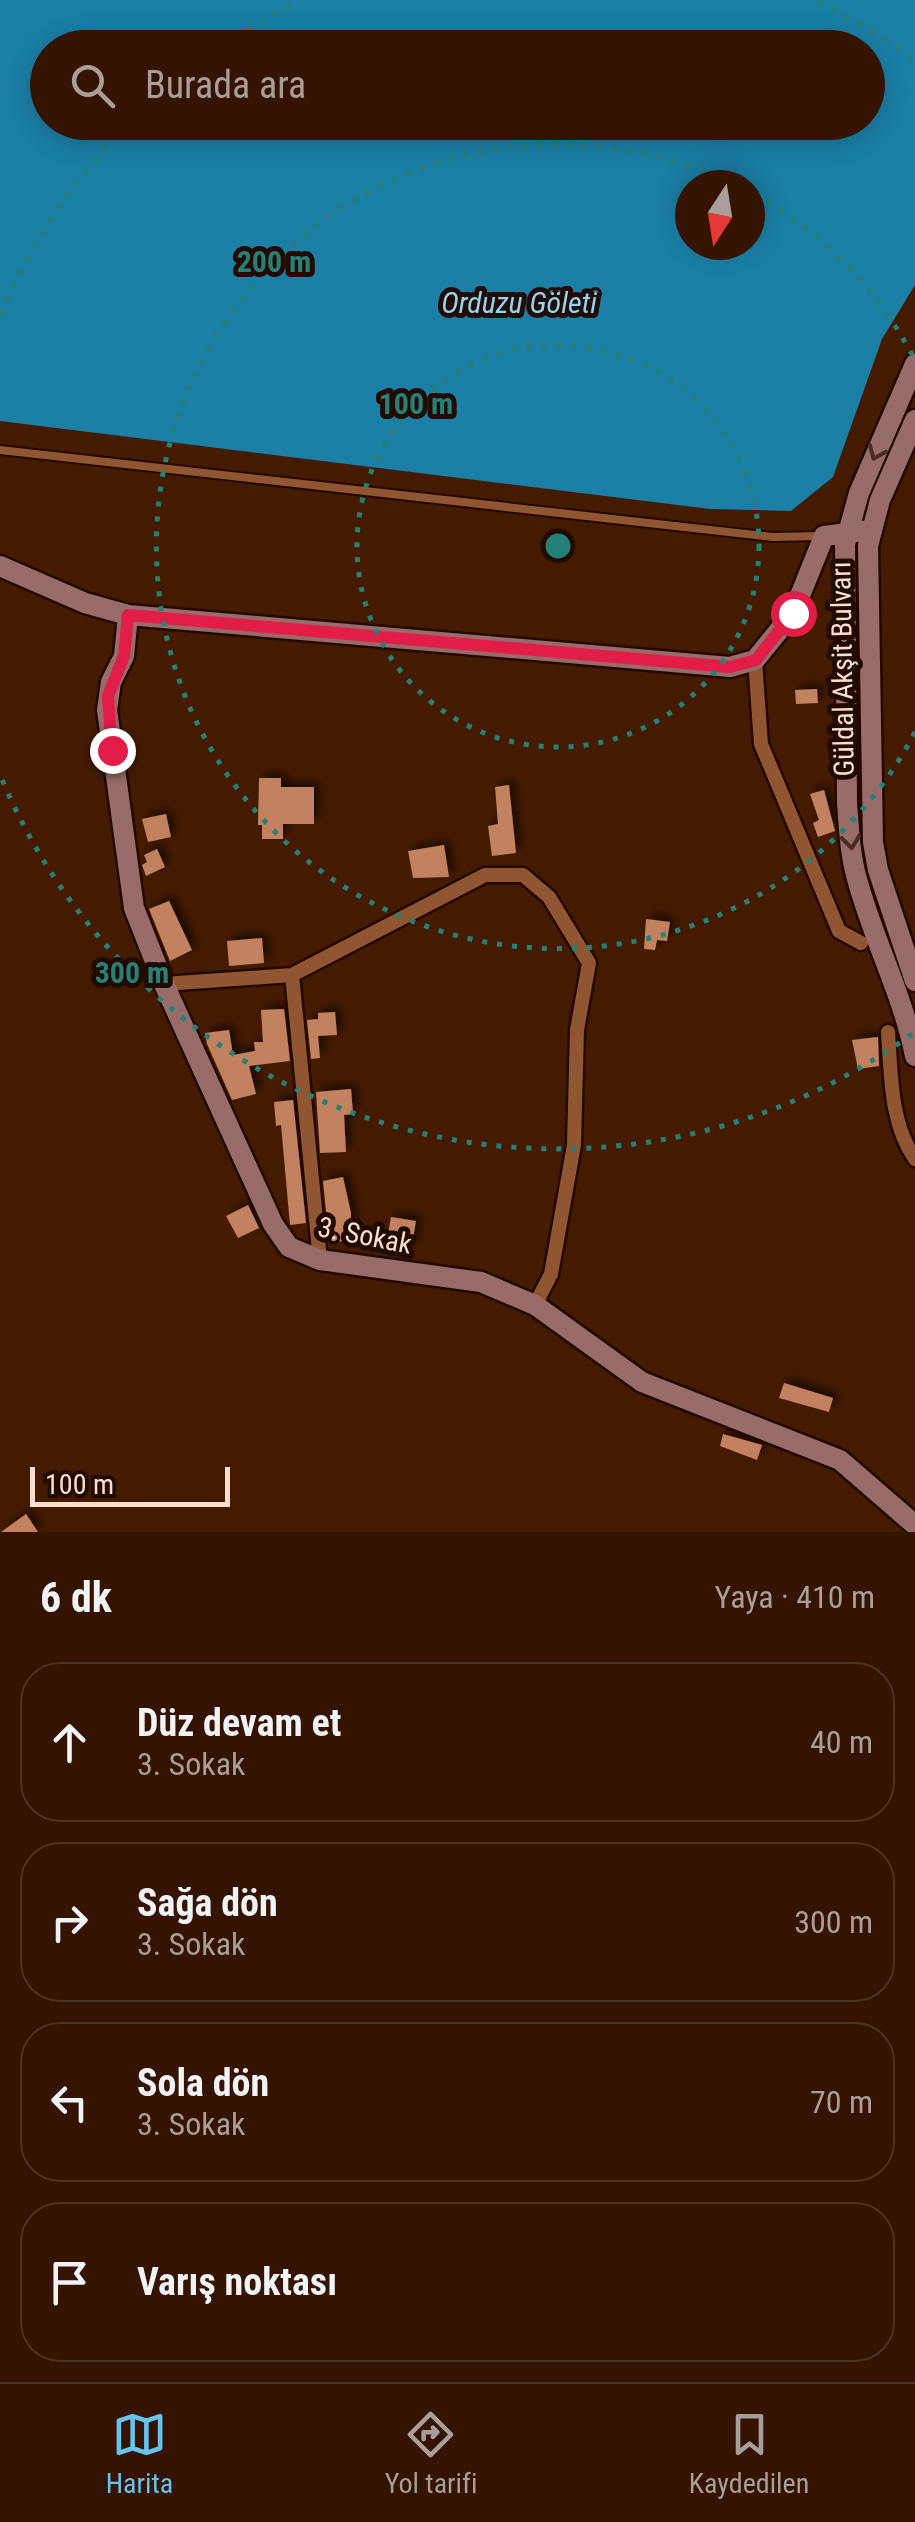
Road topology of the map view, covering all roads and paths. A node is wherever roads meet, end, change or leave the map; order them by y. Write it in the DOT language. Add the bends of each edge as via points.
graph roads {
  1 [pos="915,364"];
  2 [pos="915,420"];
  3 [pos="0,450"];
  4 [pos="871,530"];
  5 [pos="848,531"];
  6 [pos="824,536"];
  7 [pos="0,566"];
  8 [pos="128,615"];
  9 [pos="756,660"];
  10 [pos="861,943"];
  11 [pos="292,975"];
  12 [pos="915,980"];
  13 [pos="164,984"];
  14 [pos="912,1029"];
  15 [pos="888,1032"];
  16 [pos="915,1056"];
  17 [pos="915,1159"];
  18 [pos="320,1260"];
  19 [pos="535,1306"];
  20 [pos="915,1524"];
  1 -- 5 [label="street, Güldal Akşit Bulvarı, one-way"];
  2 -- 4 [label="street, Güldal Akşit Bulvarı"];
  3 -- 6 [label="lane" via="773,538"];
  4 -- 5 [label="street"];
  4 -- 12 [label="street, Güldal Akşit Bulvarı" via="873,842"];
  5 -- 6 [label="street"];
  5 -- 14 [label="street, Güldal Akşit Bulvarı, one-way" via="850,844 856,878"];
  6 -- 9 [label="street" via="793,613"];
  7 -- 8 [label="street"];
  8 -- 9 [label="street" via="730,667"];
  8 -- 13 [label="street, 3. Sokak" via="124,656 108,696 108,724 134,908"];
  9 -- 10 [label="street" via="761,744 840,932"];
  11 -- 13 [label="street"];
  11 -- 18 [label="street"];
  11 -- 19 [label="street" via="485,875 523,874 549,897 589,963 577,1030 574,1145 550,1274"];
  13 -- 18 [label="street, 3. Sokak" via="273,1224 290,1247"];
  14 -- 16 [label="street, Güldal Akşit Bulvarı"];
  15 -- 17 [label="street" via="894,1104"];
  18 -- 19 [label="street, 3. Sokak" via="481,1282"];
  19 -- 20 [label="street, 3. Sokak" via="642,1382 840,1460"];
}
